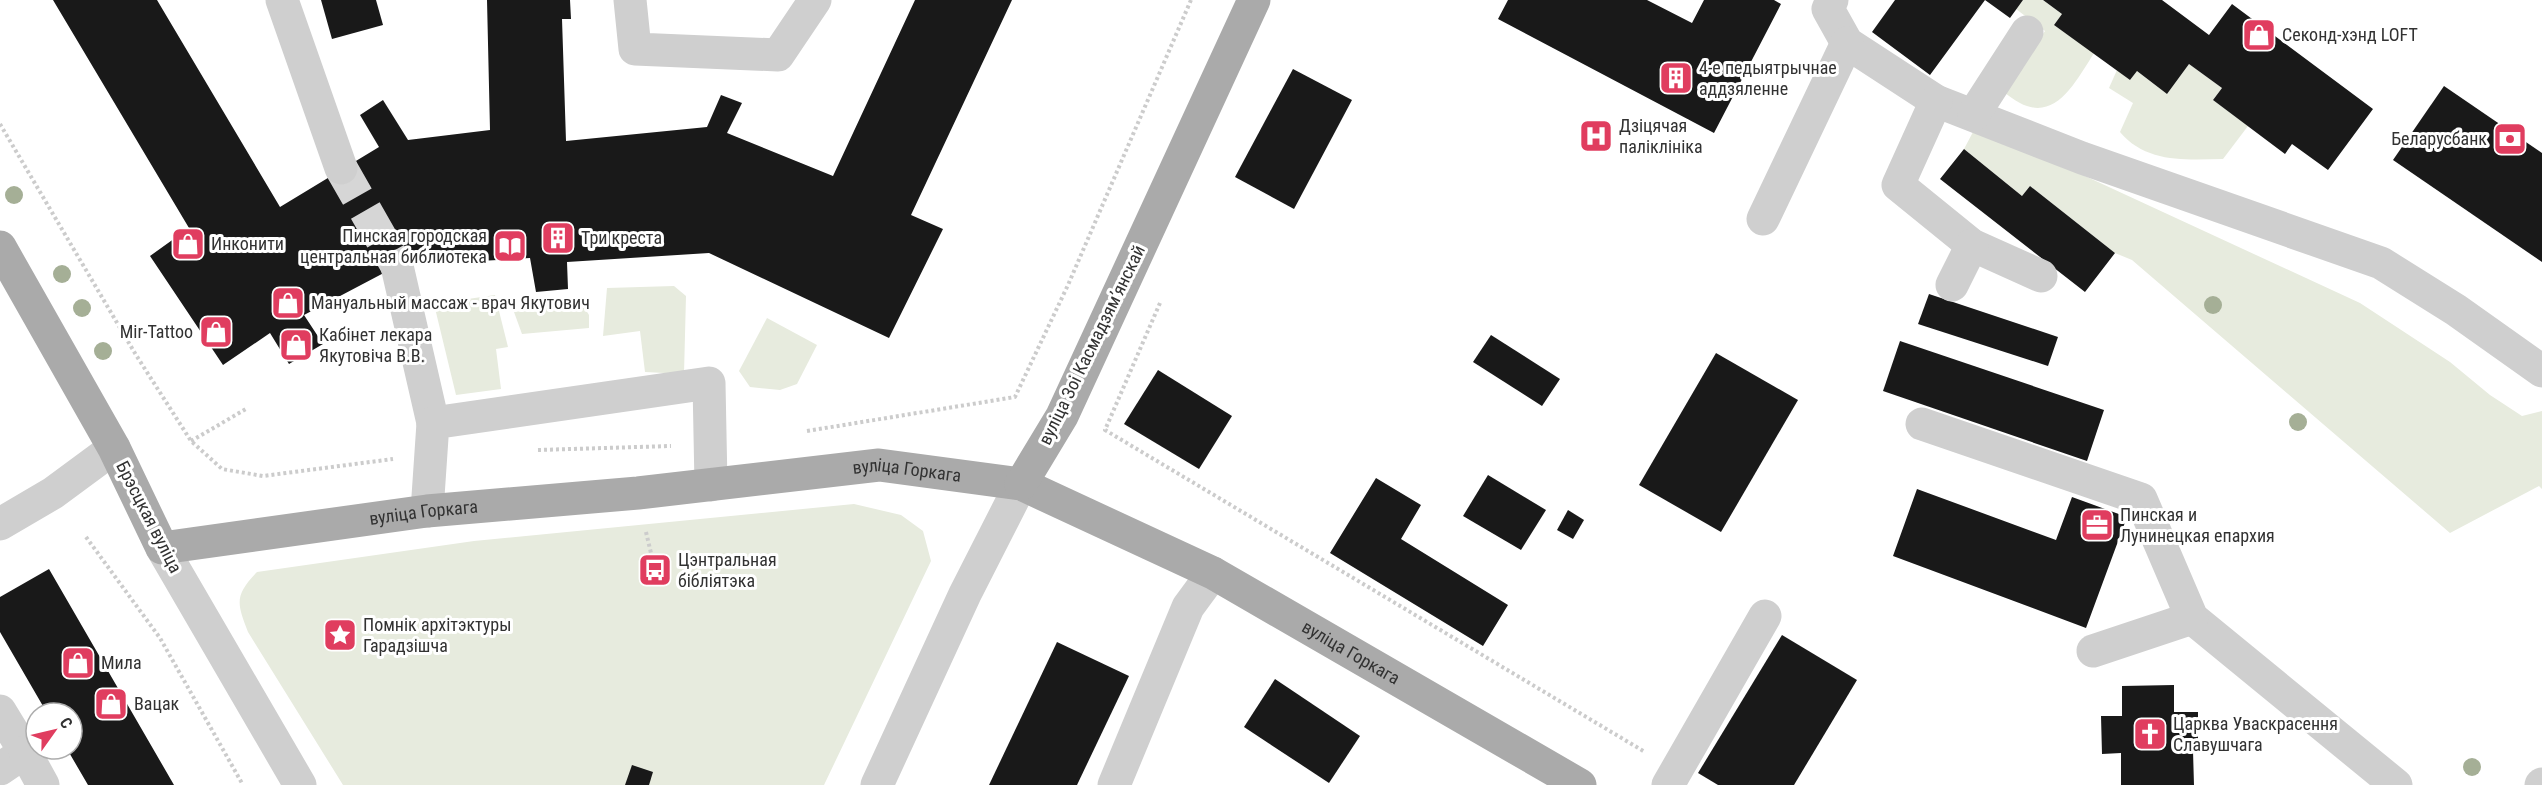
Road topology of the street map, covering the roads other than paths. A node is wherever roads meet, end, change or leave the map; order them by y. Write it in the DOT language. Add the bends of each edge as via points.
graph roads {
  1 [pos="282,0"];
  2 [pos="630,0"];
  3 [pos="814,0"];
  4 [pos="1254,0"];
  5 [pos="1832,0"];
  6 [pos="2027,32"];
  7 [pos="1847,43"];
  8 [pos="1936,101"];
  9 [pos="1974,114"];
  10 [pos="342,168"];
  11 [pos="1763,219"];
  12 [pos="1972,245"];
  13 [pos="0,247"];
  14 [pos="397,266"];
  15 [pos="2041,276"];
  16 [pos="1952,285"];
  17 [pos="2542,371"];
  18 [pos="433,423"];
  19 [pos="1922,424"];
  20 [pos="114,448"];
  21 [pos="1021,484"];
  22 [pos="711,485"];
  23 [pos="427,511"];
  24 [pos="0,524"];
  25 [pos="162,548"];
  26 [pos="1213,573"];
  27 [pos="1765,616"];
  28 [pos="2192,618"];
  29 [pos="2093,651"];
  30 [pos="0,711"];
  31 [pos="13,761"];
  32 [pos="1672,778"];
  33 [pos="43,785"];
  34 [pos="300,785"];
  35 [pos="877,785"];
  36 [pos="1114,785"];
  37 [pos="1580,785"];
  38 [pos="2396,785"];
  1 -- 10 [label="street"];
  2 -- 3 [label="street" via="635,49 778,55"];
  4 -- 21 [label="main road, вуліца Зоі Касмадзямʼянскай" via="1062,416"];
  5 -- 7 [label="street" via="1828,9"];
  6 -- 9 [label="street"];
  7 -- 8 [label="street"];
  7 -- 11 [label="street"];
  8 -- 9 [label="street"];
  8 -- 12 [label="street" via="1898,185"];
  9 -- 17 [label="street" via="2082,158 2381,263"];
  12 -- 15 [label="street"];
  12 -- 16 [label="street"];
  13 -- 20 [label="main road, Брэсцкая вуліца"];
  14 -- 18 [label="street"];
  18 -- 22 [label="street" via="709,383"];
  18 -- 23 [label="street"];
  19 -- 28 [label="street" via="2141,499"];
  20 -- 24 [label="street" via="53,493"];
  20 -- 25 [label="main road, Брэсцкая вуліца"];
  21 -- 22 [label="main road, вуліца Горкага" via="879,465"];
  21 -- 26 [label="main road, вуліца Горкага"];
  21 -- 35 [label="street, вуліца Зоі Касмадзямʼянскай" via="965,594"];
  22 -- 23 [label="main road, вуліца Горкага"];
  23 -- 25 [label="main road, вуліца Горкага"];
  25 -- 34 [label="street, Брэсцкая вуліца"];
  26 -- 36 [label="street" via="1188,607"];
  26 -- 37 [label="main road, вуліца Горкага"];
  27 -- 32 [label="street"];
  28 -- 29 [label="street"];
  28 -- 38 [label="street"];
  30 -- 31 [label="street"];
  31 -- 33 [label="street"];
}
